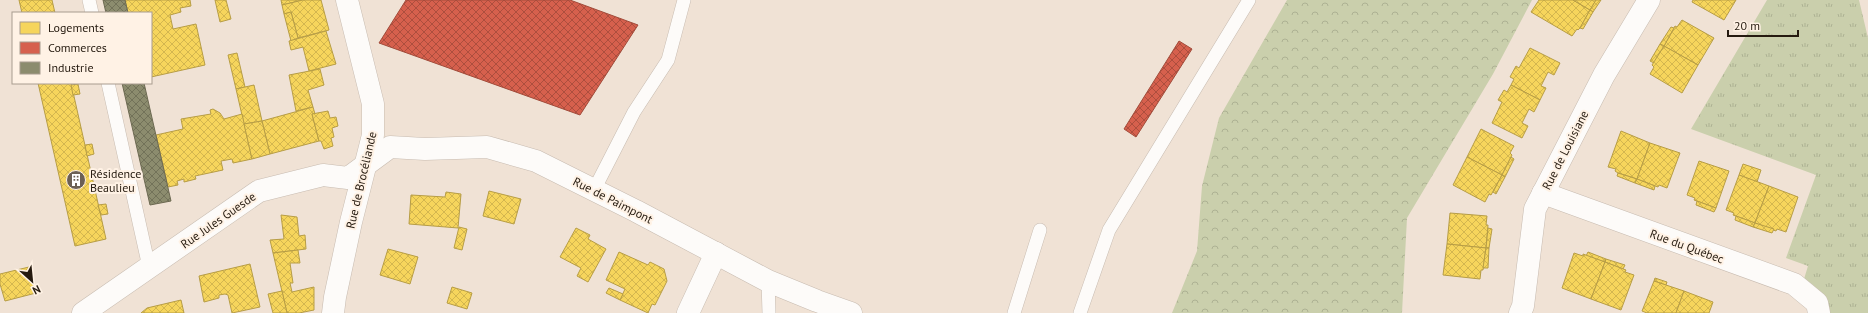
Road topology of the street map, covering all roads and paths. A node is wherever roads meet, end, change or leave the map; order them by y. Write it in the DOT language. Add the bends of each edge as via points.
graph roads {
  1 [pos="89,0"];
  2 [pos="347,0"];
  3 [pos="684,0"];
  4 [pos="1249,0"];
  5 [pos="1649,0"];
  6 [pos="92,12"];
  7 [pos="108,84"];
  8 [pos="366,165"];
  9 [pos="594,190"];
  10 [pos="1543,193"];
  11 [pos="1040,230"];
  12 [pos="716,253"];
  13 [pos="149,267"];
  14 [pos="768,281"];
  15 [pos="83,313"];
  16 [pos="334,313"];
  17 [pos="688,313"];
  18 [pos="769,313"];
  19 [pos="851,313"];
  20 [pos="1014,313"];
  21 [pos="1080,313"];
  22 [pos="1520,313"];
  23 [pos="1819,313"];
  1 -- 6 [label="lane"];
  2 -- 8 [label="street, Rue de Brocéliande" via="373,104 373,135"];
  3 -- 9 [label="lane" via="668,60 634,112"];
  4 -- 21 [label="lane" via="1109,230"];
  5 -- 10 [label="street, Rue de Louisiane" via="1604,75"];
  7 -- 13 [label="lane"];
  8 -- 9 [label="street, Rue de Paimpont" via="390,147 425,150 487,148 536,161"];
  8 -- 13 [label="street, Rue Jules Guesde" via="348,178 323,175 259,191"];
  8 -- 16 [label="street, Rue de Brocéliande" via="351,222"];
  9 -- 12 [label="street, Rue de Paimpont"];
  10 -- 22 [label="street, Rue de Louisiane" via="1535,209"];
  10 -- 23 [label="street, Rue du Québec" via="1794,284 1816,303"];
  11 -- 20 [label="lane"];
  12 -- 14 [label="street, Rue de Paimpont"];
  12 -- 17 [label="street"];
  13 -- 15 [label="street, Rue Jules Guesde"];
  14 -- 18 [label="lane"];
  14 -- 19 [label="street, Rue de Paimpont"];
}
